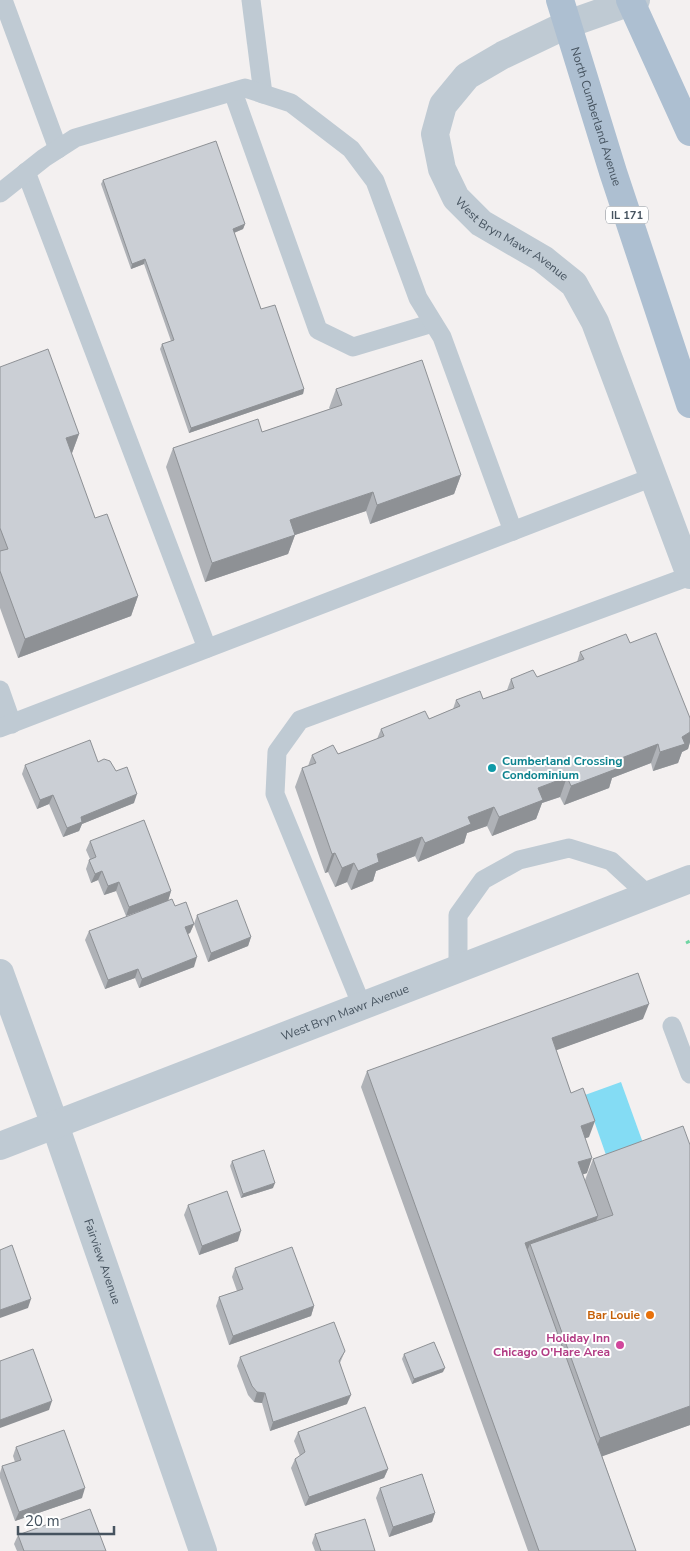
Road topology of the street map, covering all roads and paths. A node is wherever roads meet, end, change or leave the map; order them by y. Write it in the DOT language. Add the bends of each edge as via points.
graph roads {
  1 [pos="3,0"];
  2 [pos="251,0"];
  3 [pos="632,1"];
  4 [pos="564,12"];
  5 [pos="233,92"];
  6 [pos="264,94"];
  7 [pos="690,132"];
  8 [pos="58,149"];
  9 [pos="26,172"];
  10 [pos="0,193"];
  11 [pos="433,323"];
  12 [pos="690,404"];
  13 [pos="653,477"];
  14 [pos="513,531"];
  15 [pos="690,575"];
  16 [pos="207,648"];
  17 [pos="0,690"];
  18 [pos="6,726"];
  19 [pos="690,878"];
  20 [pos="648,895"];
  21 [pos="458,969"];
  22 [pos="0,974"];
  23 [pos="362,1006"];
  24 [pos="672,1026"];
  25 [pos="690,1074"];
  26 [pos="55,1125"];
  27 [pos="0,1146"];
  28 [pos="203,1551"];
  1 -- 8 [label="lane"];
  2 -- 6 [label="lane"];
  3 -- 4 [label="street, West Bryn Mawr Avenue"];
  3 -- 7 [label="main road"];
  4 -- 12 [label="main road, North Cumberland Avenue / IL 171"];
  4 -- 13 [label="street, West Bryn Mawr Avenue" via="467,76 443,105 435,134 442,169 456,198 481,223 543,258 574,284 595,322"];
  5 -- 6 [label="lane" via="246,88"];
  5 -- 8 [label="lane" via="75,138"];
  5 -- 11 [label="lane" via="318,330 353,347"];
  6 -- 11 [label="lane" via="291,104 351,149 375,181 418,298"];
  8 -- 9 [label="lane"];
  9 -- 10 [label="lane"];
  9 -- 16 [label="lane"];
  11 -- 14 [label="lane" via="442,337"];
  13 -- 14 [label="lane"];
  13 -- 15 [label="street, West Bryn Mawr Avenue"];
  14 -- 16 [label="lane"];
  15 -- 23 [label="lane" via="300,720 277,752 275,794"];
  16 -- 18 [label="lane"];
  17 -- 18 [label="lane"];
  19 -- 20 [label="street, West Bryn Mawr Avenue"];
  20 -- 21 [label="street, West Bryn Mawr Avenue"];
  20 -- 21 [label="lane" via="611,861 569,848 519,860 483,880 458,915"];
  21 -- 23 [label="street, West Bryn Mawr Avenue"];
  22 -- 26 [label="street, Fairview Avenue"];
  23 -- 26 [label="street, West Bryn Mawr Avenue"];
  24 -- 25 [label="lane"];
  26 -- 27 [label="street, West Bryn Mawr Avenue"];
  26 -- 28 [label="street, Fairview Avenue"];
}
